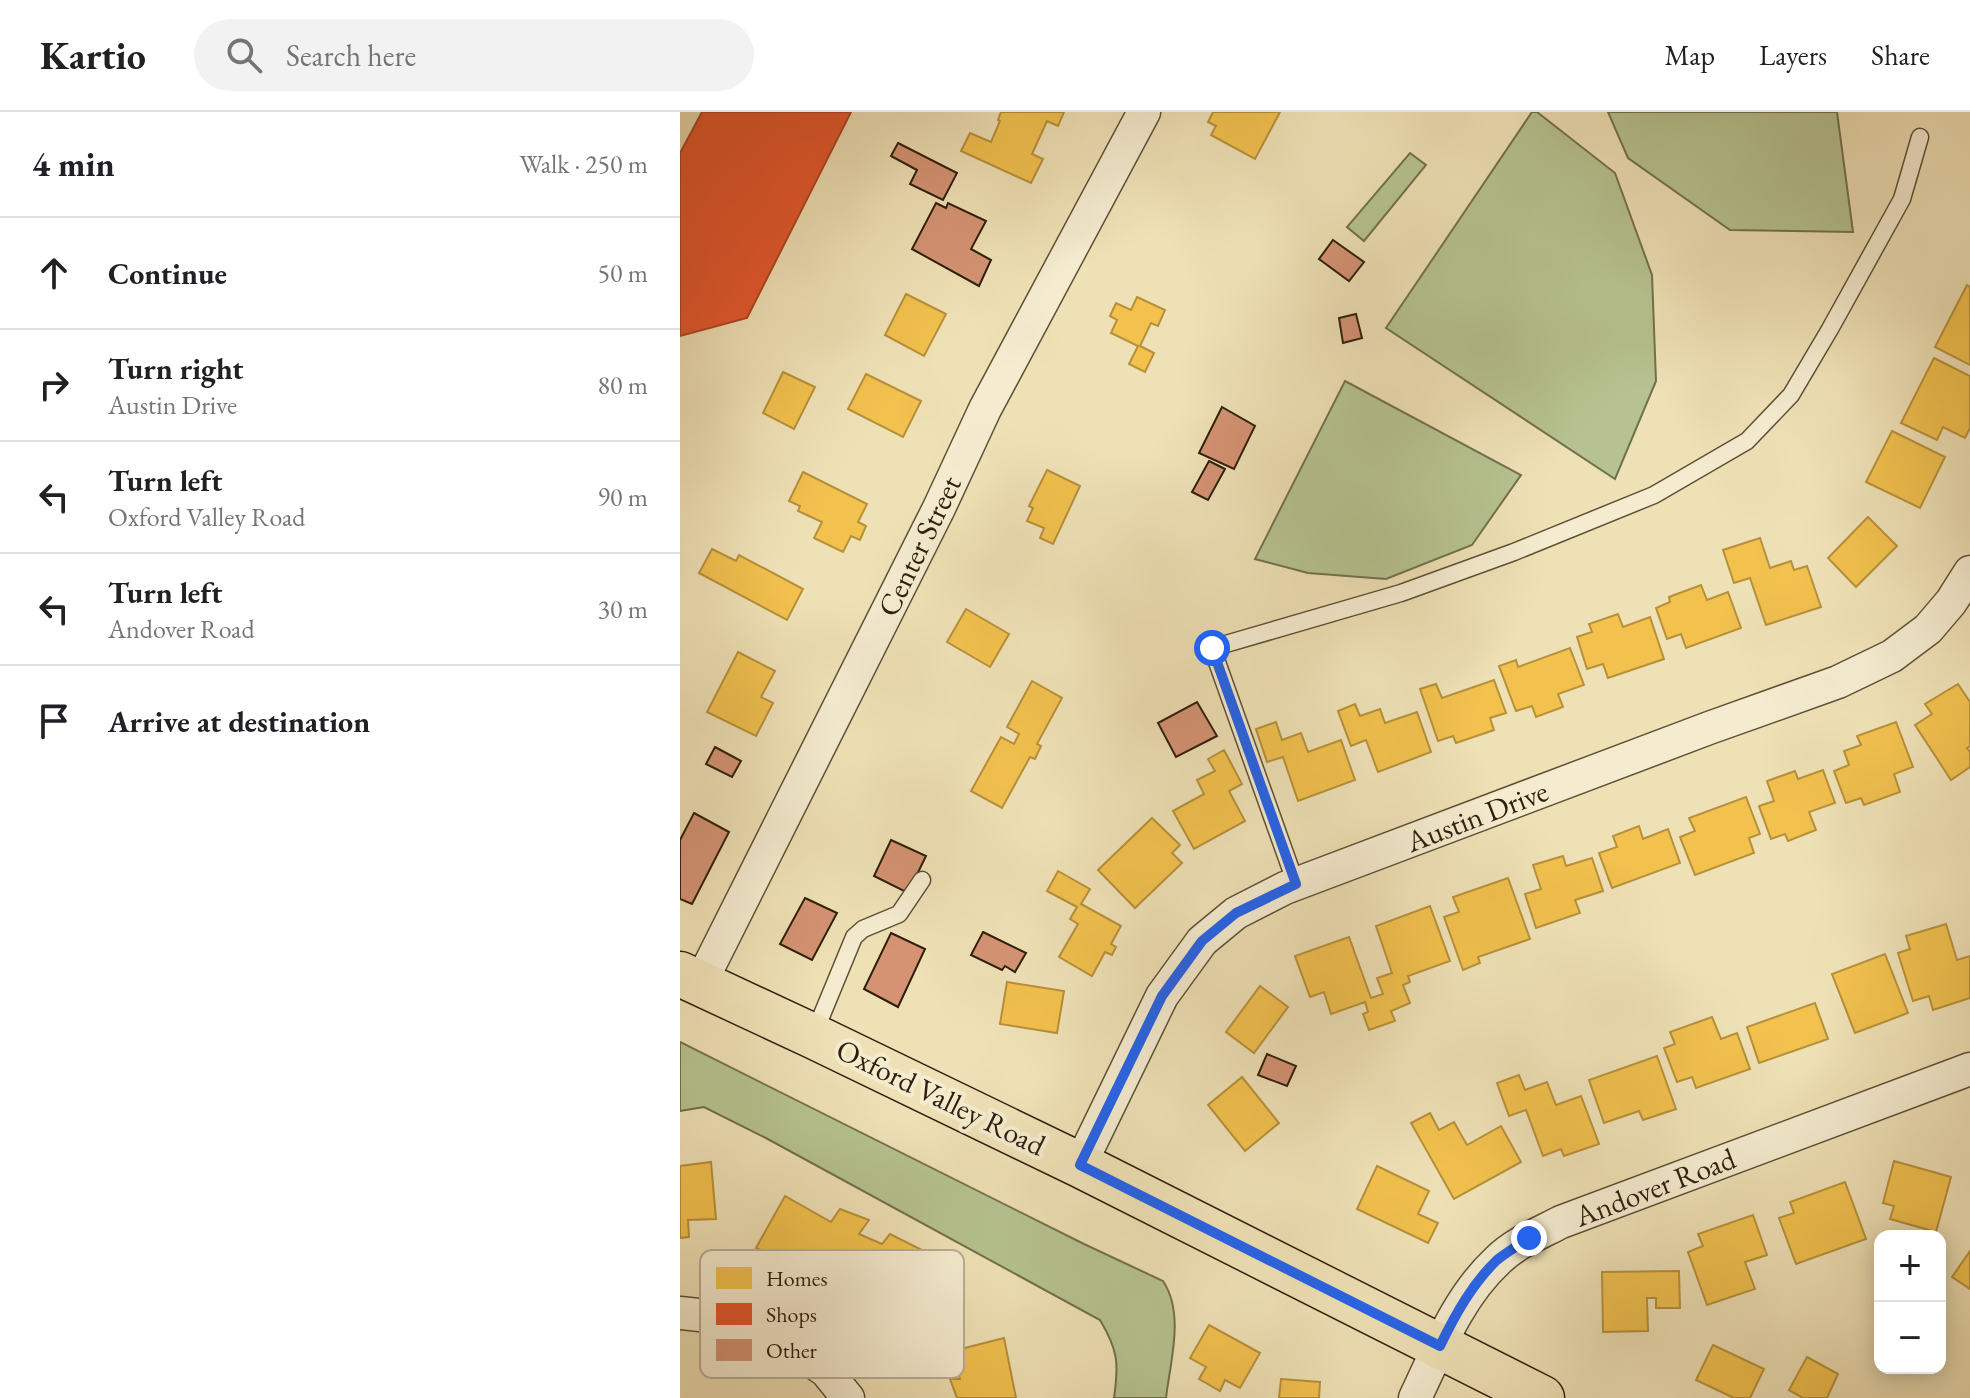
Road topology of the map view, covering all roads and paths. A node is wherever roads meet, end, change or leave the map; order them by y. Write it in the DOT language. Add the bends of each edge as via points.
graph roads {
  1 [pos="1144,112"];
  2 [pos="1920,137"];
  3 [pos="1970,572"];
  4 [pos="922,880"];
  5 [pos="1296,884"];
  6 [pos="690,979"];
  7 [pos="813,1036"];
  8 [pos="1970,1069"];
  9 [pos="1080,1165"];
  10 [pos="680,1313"];
  11 [pos="700,1315"];
  12 [pos="1440,1346"];
  13 [pos="832,1378"];
  14 [pos="848,1398"];
  15 [pos="1415,1398"];
  16 [pos="1542,1398"];
  1 -- 6 [label="street, Center Street"];
  2 -- 5 [label="lane" via="1902,199 1830,329 1791,395 1747,441 1654,495 1514,552 1401,593 1212,648"];
  3 -- 5 [label="street, Austin Drive" via="1928,629 1892,656 1838,682"];
  4 -- 7 [label="lane" via="899,914 854,937"];
  5 -- 9 [label="street, Austin Drive" via="1236,913 1202,941 1162,996"];
  6 -- 7 [label="main road, Oxford Valley Road"];
  7 -- 9 [label="main road, Oxford Valley Road"];
  8 -- 12 [label="street, Andover Road" via="1529,1238 1484,1275"];
  9 -- 12 [label="main road, Oxford Valley Road"];
  10 -- 11 [label="street"];
  12 -- 15 [label="street, Andover Road"];
  12 -- 16 [label="main road, Oxford Valley Road"];
  13 -- 14 [label="street"];
}
